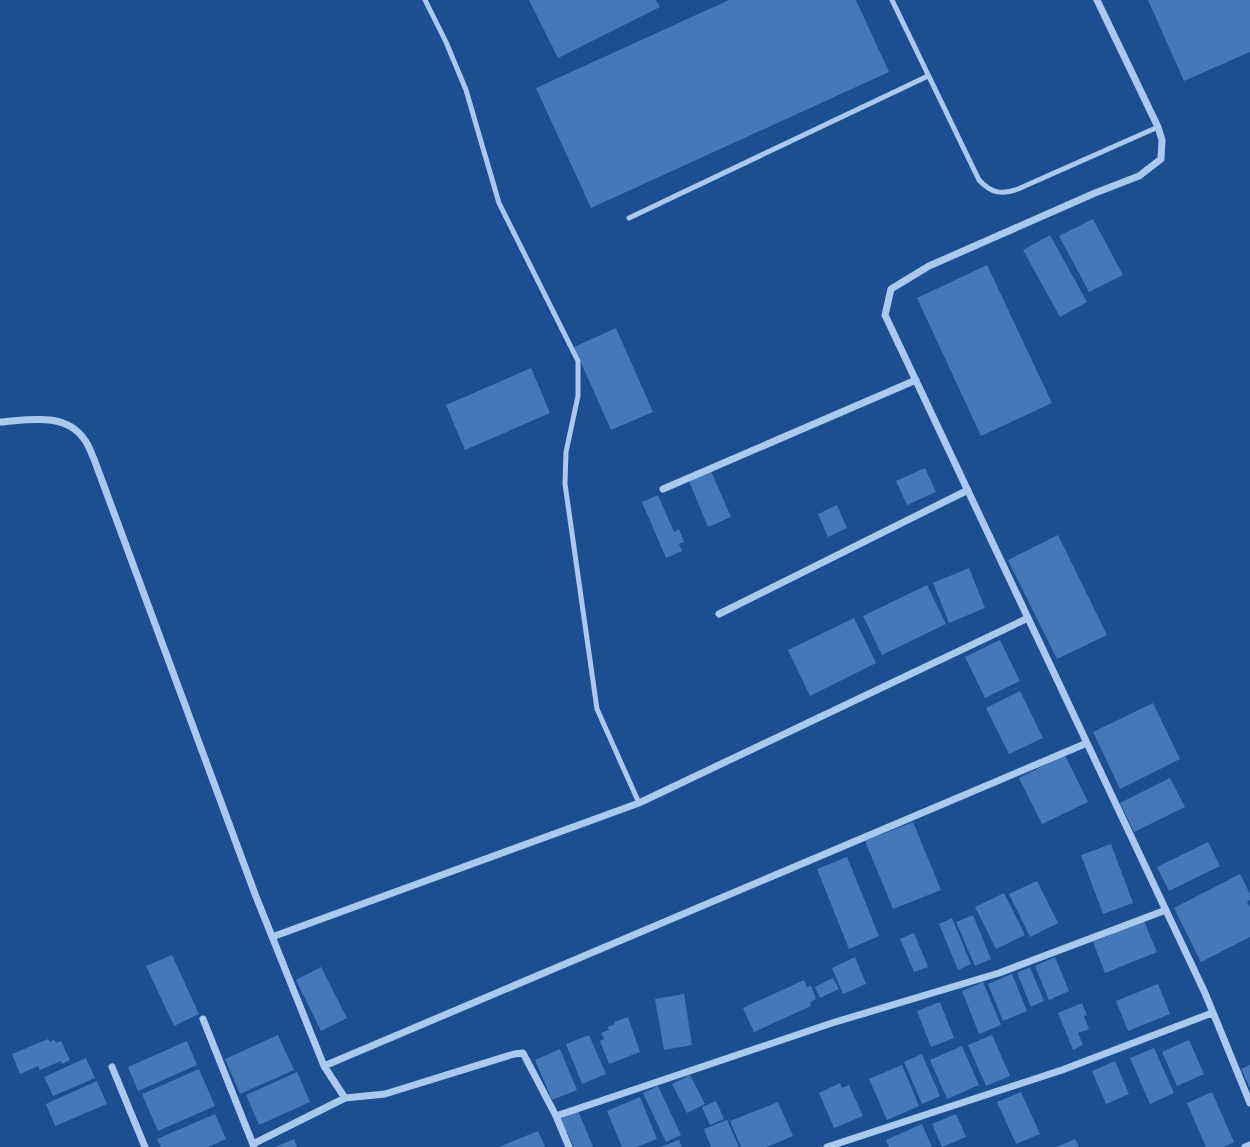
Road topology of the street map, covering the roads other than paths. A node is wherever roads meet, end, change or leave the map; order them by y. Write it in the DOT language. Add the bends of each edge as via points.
graph roads {
  1 [pos="425,0"];
  2 [pos="892,0"];
  3 [pos="1097,0"];
  4 [pos="928,76"];
  5 [pos="1158,127"];
  6 [pos="629,218"];
  7 [pos="916,380"];
  8 [pos="0,422"];
  9 [pos="663,489"];
  10 [pos="968,490"];
  11 [pos="719,614"];
  12 [pos="1028,618"];
  13 [pos="1087,743"];
  14 [pos="639,803"];
  15 [pos="1166,910"];
  16 [pos="272,937"];
  17 [pos="1212,1013"];
  18 [pos="203,1019"];
  19 [pos="324,1066"];
  20 [pos="112,1067"];
  21 [pos="345,1098"];
  22 [pos="1250,1103"];
  23 [pos="555,1116"];
  24 [pos="254,1146"];
  25 [pos="145,1147"];
  26 [pos="569,1147"];
  27 [pos="827,1147"];
  1 -- 14 [label="lane" via="466,90 499,204 578,361 578,396 566,452 565,484 597,709"];
  2 -- 4 [label="lane"];
  3 -- 5 [label="street"];
  4 -- 5 [label="lane" via="979,180 988,190 1004,194"];
  4 -- 6 [label="lane"];
  5 -- 7 [label="street" via="1161,159 1139,176 929,266 891,289 885,315"];
  7 -- 9 [label="street"];
  7 -- 10 [label="street"];
  8 -- 16 [label="street" via="50,419 71,426 84,439"];
  10 -- 11 [label="street"];
  10 -- 12 [label="street"];
  12 -- 13 [label="street"];
  12 -- 14 [label="street"];
  13 -- 15 [label="street"];
  13 -- 19 [label="street"];
  14 -- 16 [label="street"];
  15 -- 17 [label="street"];
  15 -- 23 [label="street" via="999,973 832,1023"];
  16 -- 19 [label="street"];
  17 -- 22 [label="street"];
  17 -- 27 [label="street" via="1062,1070"];
  18 -- 24 [label="street"];
  19 -- 21 [label="street"];
  20 -- 25 [label="street"];
  21 -- 23 [label="street" via="385,1094 523,1053"];
  21 -- 24 [label="street"];
  23 -- 26 [label="street"];
}
